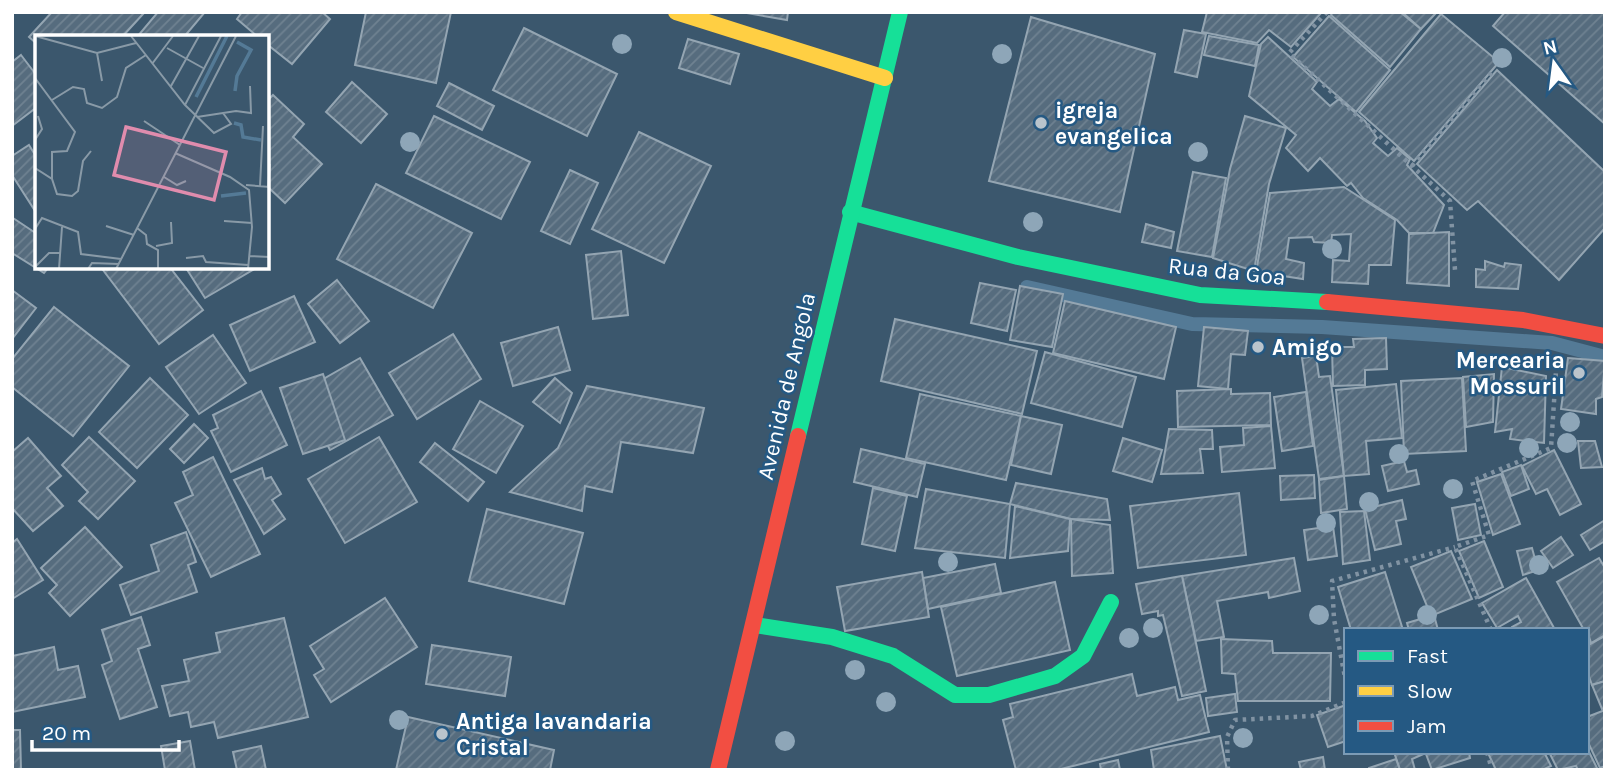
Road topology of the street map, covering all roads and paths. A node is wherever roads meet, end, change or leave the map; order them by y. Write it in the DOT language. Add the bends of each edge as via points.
graph roads {
  1 [pos="676,12"];
  2 [pos="900,12"];
  3 [pos="1327,12"];
  4 [pos="1494,70"];
  5 [pos="885,78"];
  6 [pos="1412,166"];
  7 [pos="850,212"];
  8 [pos="1451,312"];
  9 [pos="1562,327"];
  10 [pos="1605,336"];
  11 [pos="1455,547"];
  12 [pos="1111,602"];
  13 [pos="755,625"];
  14 [pos="1490,628"];
  15 [pos="1344,672"];
  16 [pos="1344,703"];
  17 [pos="718,770"];
  18 [pos="1228,770"];
  1 -- 5 [label="street"];
  2 -- 5 [label="street, Avenida de Angola"];
  3 -- 6 [label="path" via="1289,53"];
  4 -- 6 [label="path"];
  5 -- 7 [label="street, Avenida de Angola"];
  6 -- 8 [label="path" via="1450,201 1456,283"];
  7 -- 8 [label="street, Rua da Goa" via="1018,257 1200,295"];
  7 -- 13 [label="street, Avenida de Angola"];
  8 -- 9 [label="street, Rua da Goa"];
  9 -- 10 [label="street, Rua da Goa"];
  9 -- 11 [label="path" via="1551,448 1472,481 1489,535"];
  11 -- 14 [label="path"];
  11 -- 15 [label="path" via="1332,581"];
  12 -- 13 [label="street" via="1083,656 1055,676 989,695 955,695 893,656 832,636"];
  13 -- 17 [label="street, Avenida de Angola"];
  16 -- 18 [label="path" via="1312,716 1235,720 1227,737"];
}
